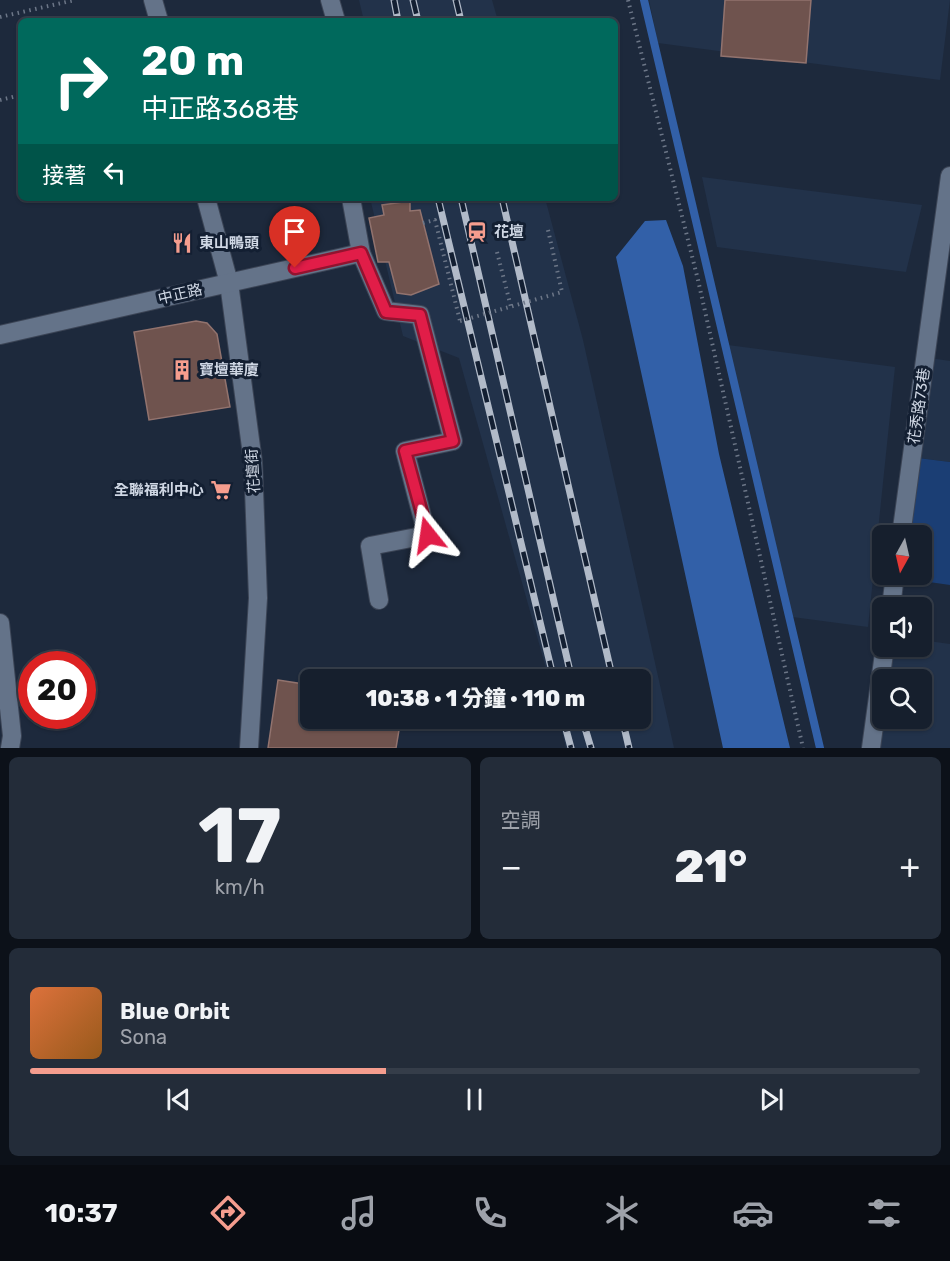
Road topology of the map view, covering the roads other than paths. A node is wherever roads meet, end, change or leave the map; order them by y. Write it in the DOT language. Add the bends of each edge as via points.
graph roads {
  1 [pos="153,0"];
  2 [pos="330,0"];
  3 [pos="158,18"];
  4 [pos="335,18"];
  5 [pos="950,176"];
  6 [pos="207,201"];
  7 [pos="352,201"];
  8 [pos="361,253"];
  9 [pos="229,283"];
  10 [pos="0,335"];
  11 [pos="902,525"];
  12 [pos="379,600"];
  13 [pos="0,622"];
  14 [pos="883,657"];
  15 [pos="10,748"];
  16 [pos="249,748"];
  17 [pos="871,748"];
  1 -- 3 [label="street"];
  2 -- 4 [label="street"];
  5 -- 11 [label="street, 花秀路73巷"];
  6 -- 9 [label="street, 花壇街"];
  7 -- 8 [label="street"];
  8 -- 9 [label="street, 中正路"];
  8 -- 12 [label="street" via="386,312 420,315 453,441 405,451 428,535 370,546"];
  9 -- 10 [label="street, 中正路"];
  9 -- 16 [label="street, 花壇街" via="253,462 258,598"];
  13 -- 15 [label="street"];
  14 -- 17 [label="street"];
}
